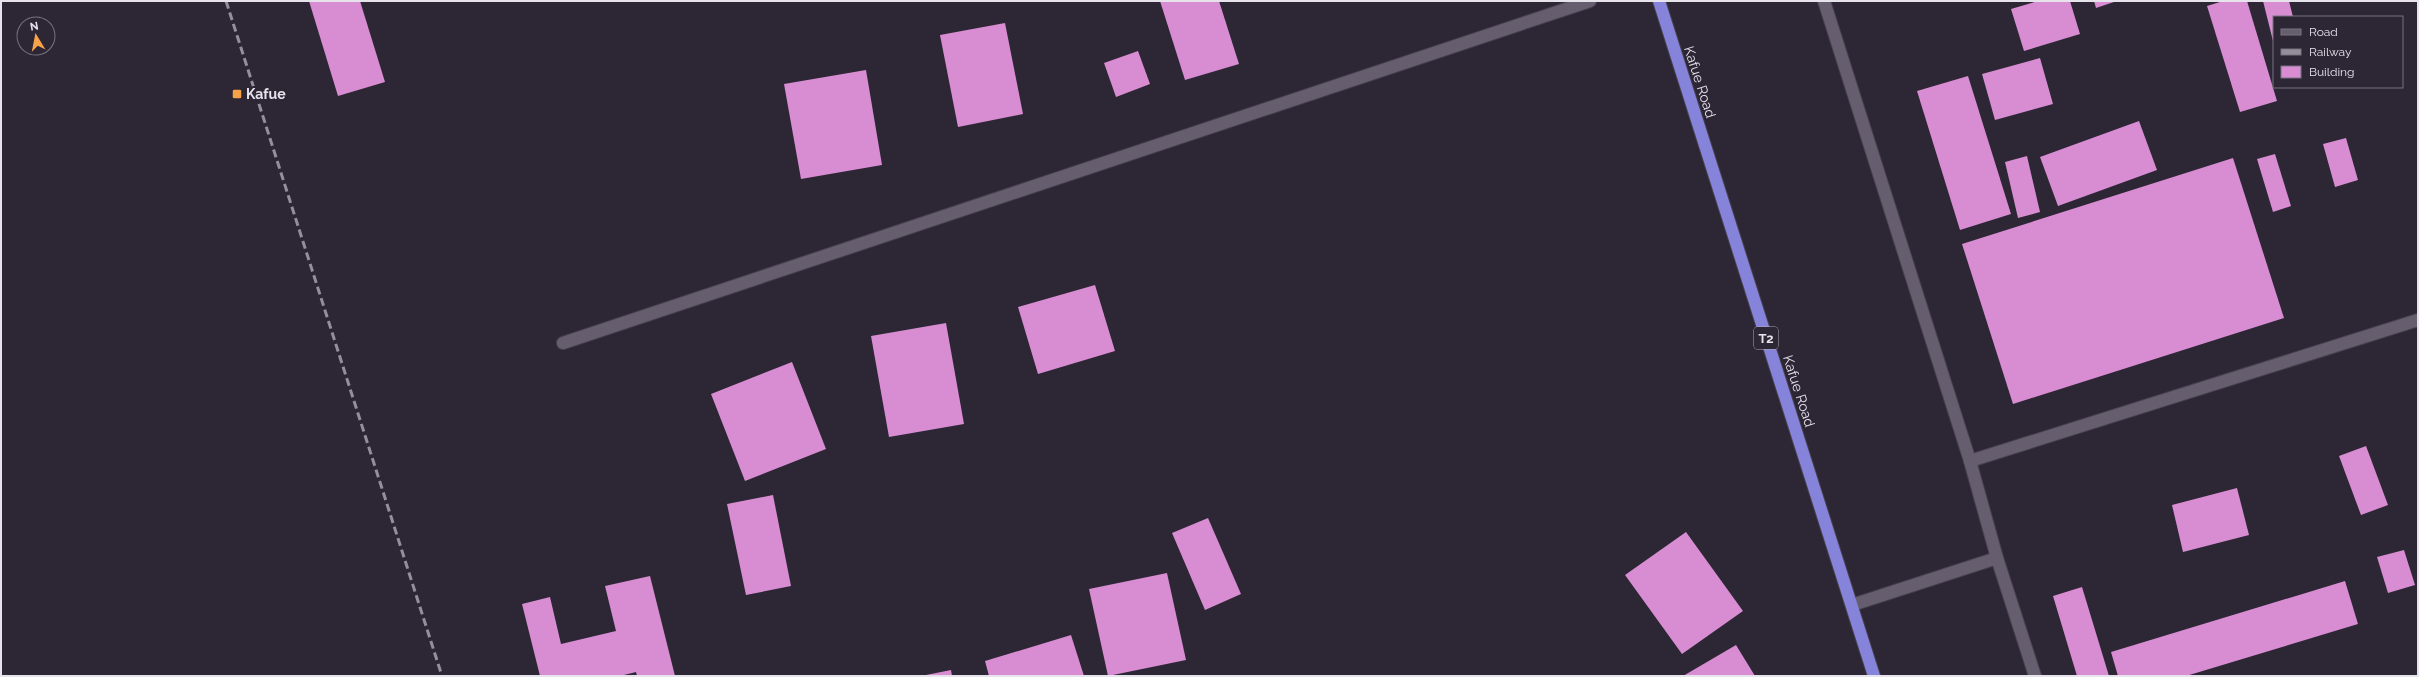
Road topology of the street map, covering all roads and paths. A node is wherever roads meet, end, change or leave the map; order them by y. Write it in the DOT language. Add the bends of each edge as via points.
graph roads {
  1 [pos="1590,1"];
  2 [pos="1658,1"];
  3 [pos="1824,1"];
  4 [pos="2418,320"];
  5 [pos="563,343"];
  6 [pos="1970,461"];
  7 [pos="1997,558"];
  8 [pos="1852,605"];
  9 [pos="1874,676"];
  10 [pos="2035,676"];
  1 -- 5 [label="street"];
  2 -- 8 [label="highway, Kafue Road / T2"];
  3 -- 6 [label="street"];
  4 -- 6 [label="street"];
  6 -- 7 [label="street"];
  7 -- 8 [label="street"];
  7 -- 10 [label="street"];
  8 -- 9 [label="highway, Kafue Road / T2"];
}
